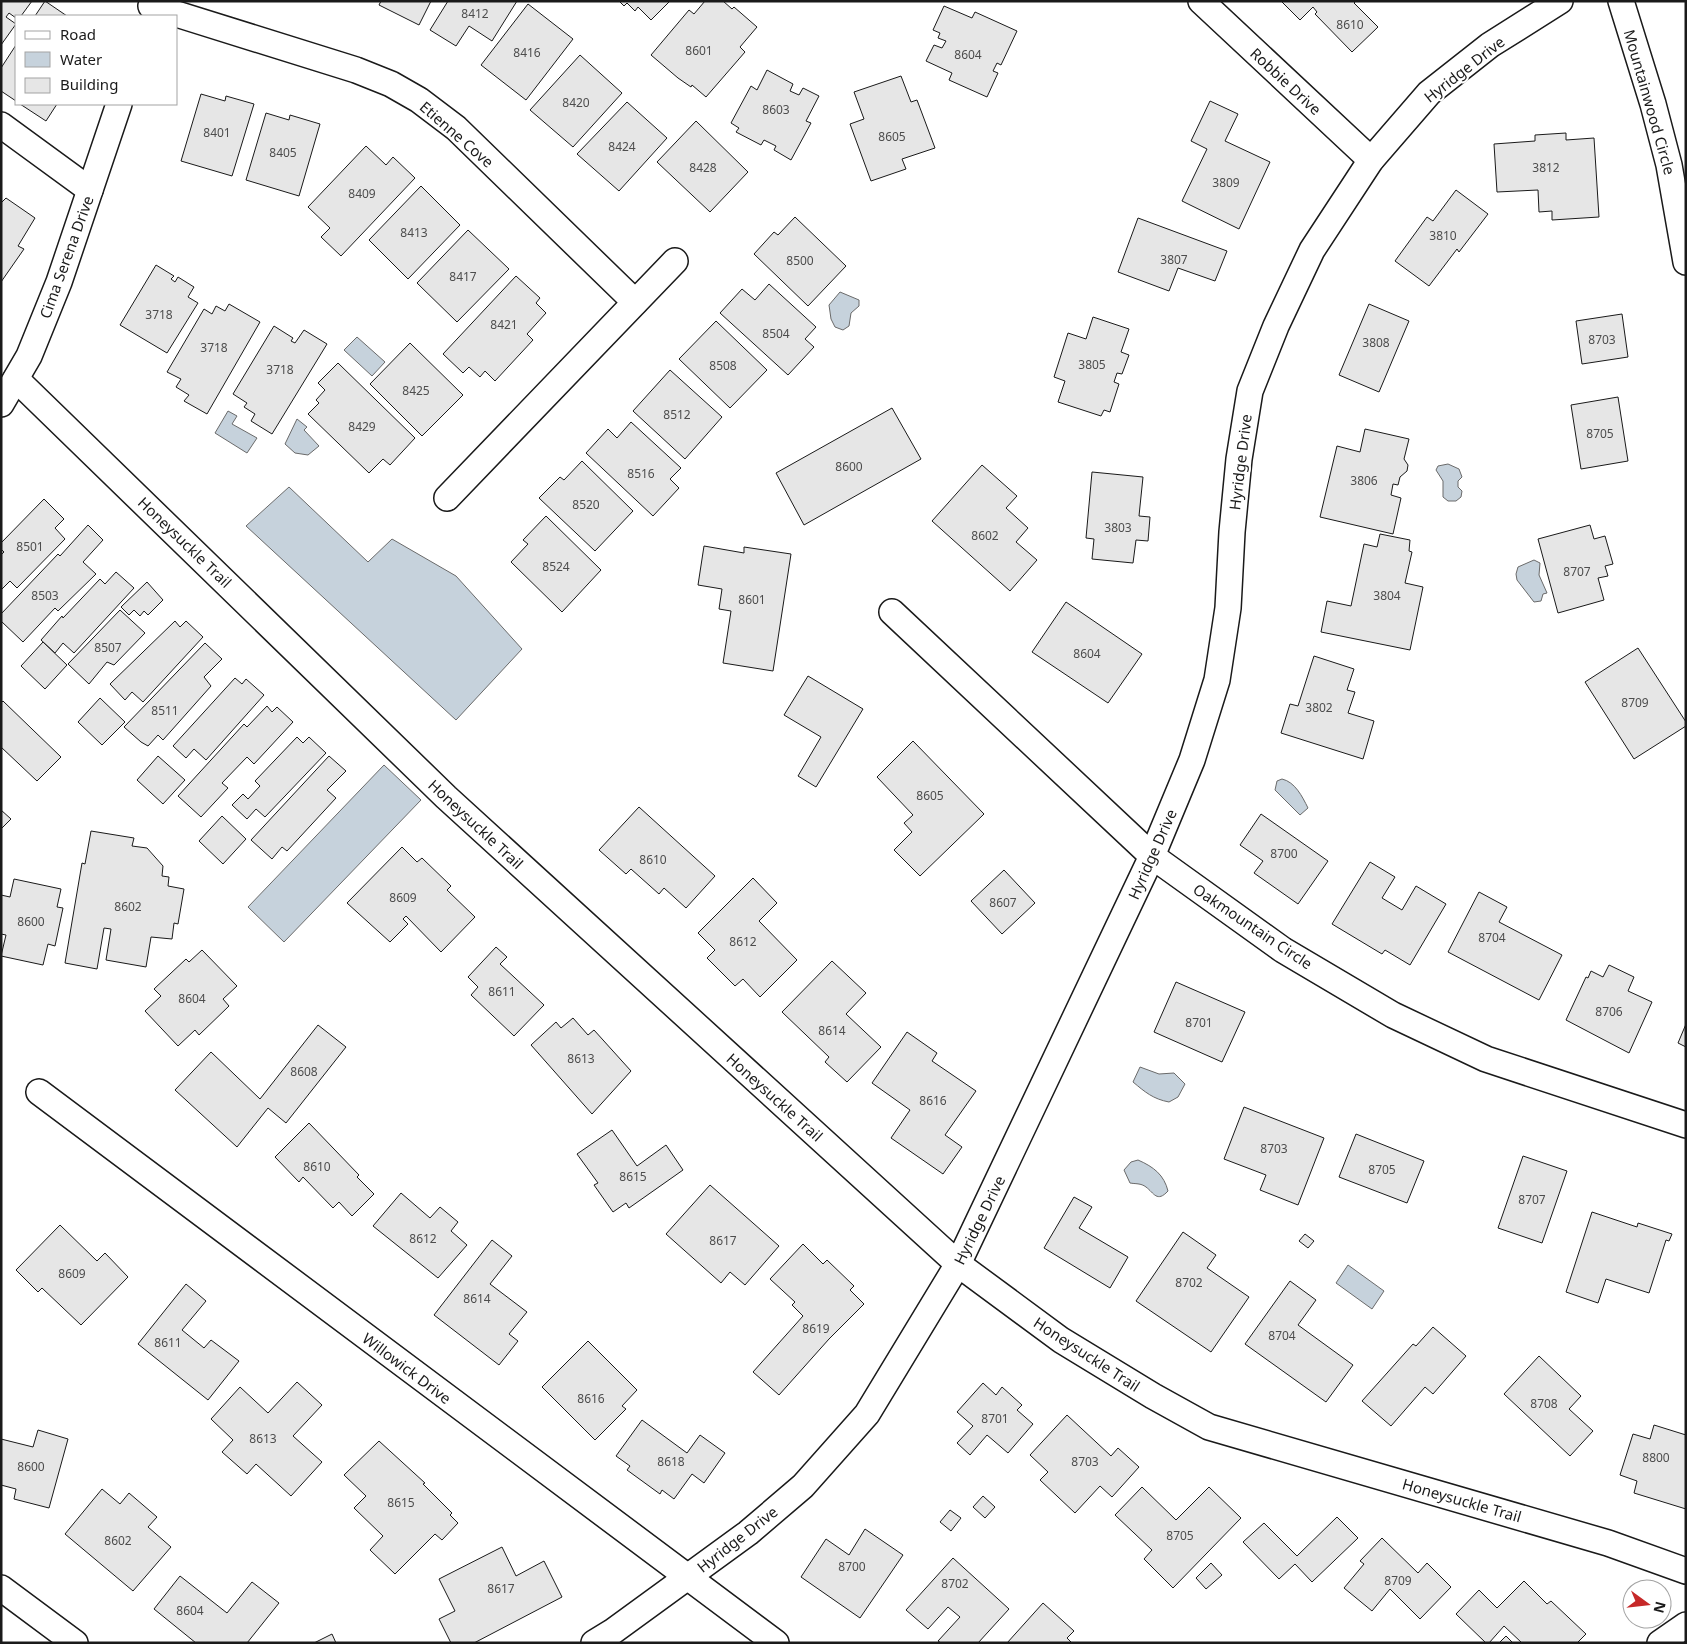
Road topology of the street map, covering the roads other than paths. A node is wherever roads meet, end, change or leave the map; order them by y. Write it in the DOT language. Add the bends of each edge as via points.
graph roads {
  1 [pos="1201,1"];
  2 [pos="1560,1"];
  3 [pos="1621,1"];
  4 [pos="151,8"];
  5 [pos="174,15"];
  6 [pos="178,16"];
  7 [pos="119,105"];
  8 [pos="1,125"];
  9 [pos="1371,160"];
  10 [pos="90,190"];
  11 [pos="675,261"];
  12 [pos="1686,262"];
  13 [pos="636,302"];
  14 [pos="16,380"];
  15 [pos="1,404"];
  16 [pos="447,498"];
  17 [pos="892,612"];
  18 [pos="1152,856"];
  19 [pos="39,1092"];
  20 [pos="1686,1125"];
  21 [pos="958,1264"];
  22 [pos="1686,1571"];
  23 [pos="687,1578"];
  24 [pos="1,1588"];
  25 [pos="1686,1625"];
  26 [pos="75,1643"];
  27 [pos="594,1643"];
  28 [pos="776,1643"];
  29 [pos="1660,1643"];
  1 -- 9 [label="street, Robbie Drive"];
  2 -- 9 [label="street, Hyridge Drive" via="1490,45 1429,92"];
  3 -- 12 [label="street, Mountainwood Circle" via="1670,165"];
  4 -- 5 [label="street, Etienne Cove"];
  6 -- 13 [label="street, Etienne Cove" via="356,70 419,100 456,128"];
  7 -- 10 [label="street, Cima Serena Drive"];
  8 -- 10 [label="street"];
  9 -- 18 [label="street, Hyridge Drive" via="1312,250 1250,391 1239,460 1228,608 1217,680 1192,760"];
  10 -- 14 [label="street, Cima Serena Drive" via="55,291"];
  11 -- 13 [label="street"];
  13 -- 16 [label="street"];
  14 -- 15 [label="street, Cima Serena Drive"];
  14 -- 21 [label="street, Honeysuckle Trail" via="446,797"];
  17 -- 18 [label="street, Oakmountain Circle"];
  18 -- 20 [label="street, Oakmountain Circle" via="1283,950 1392,1015 1486,1059"];
  18 -- 21 [label="street, Hyridge Drive"];
  19 -- 23 [label="street, Willowick Drive"];
  21 -- 22 [label="street, Honeysuckle Trail" via="1062,1340 1208,1426 1608,1543"];
  21 -- 23 [label="street, Hyridge Drive" via="867,1414 803,1486 748,1533"];
  23 -- 27 [label="street, Hyridge Drive"];
  23 -- 28 [label="street, Willowick Drive"];
  24 -- 26 [label="street"];
  25 -- 29 [label="street"];
}
